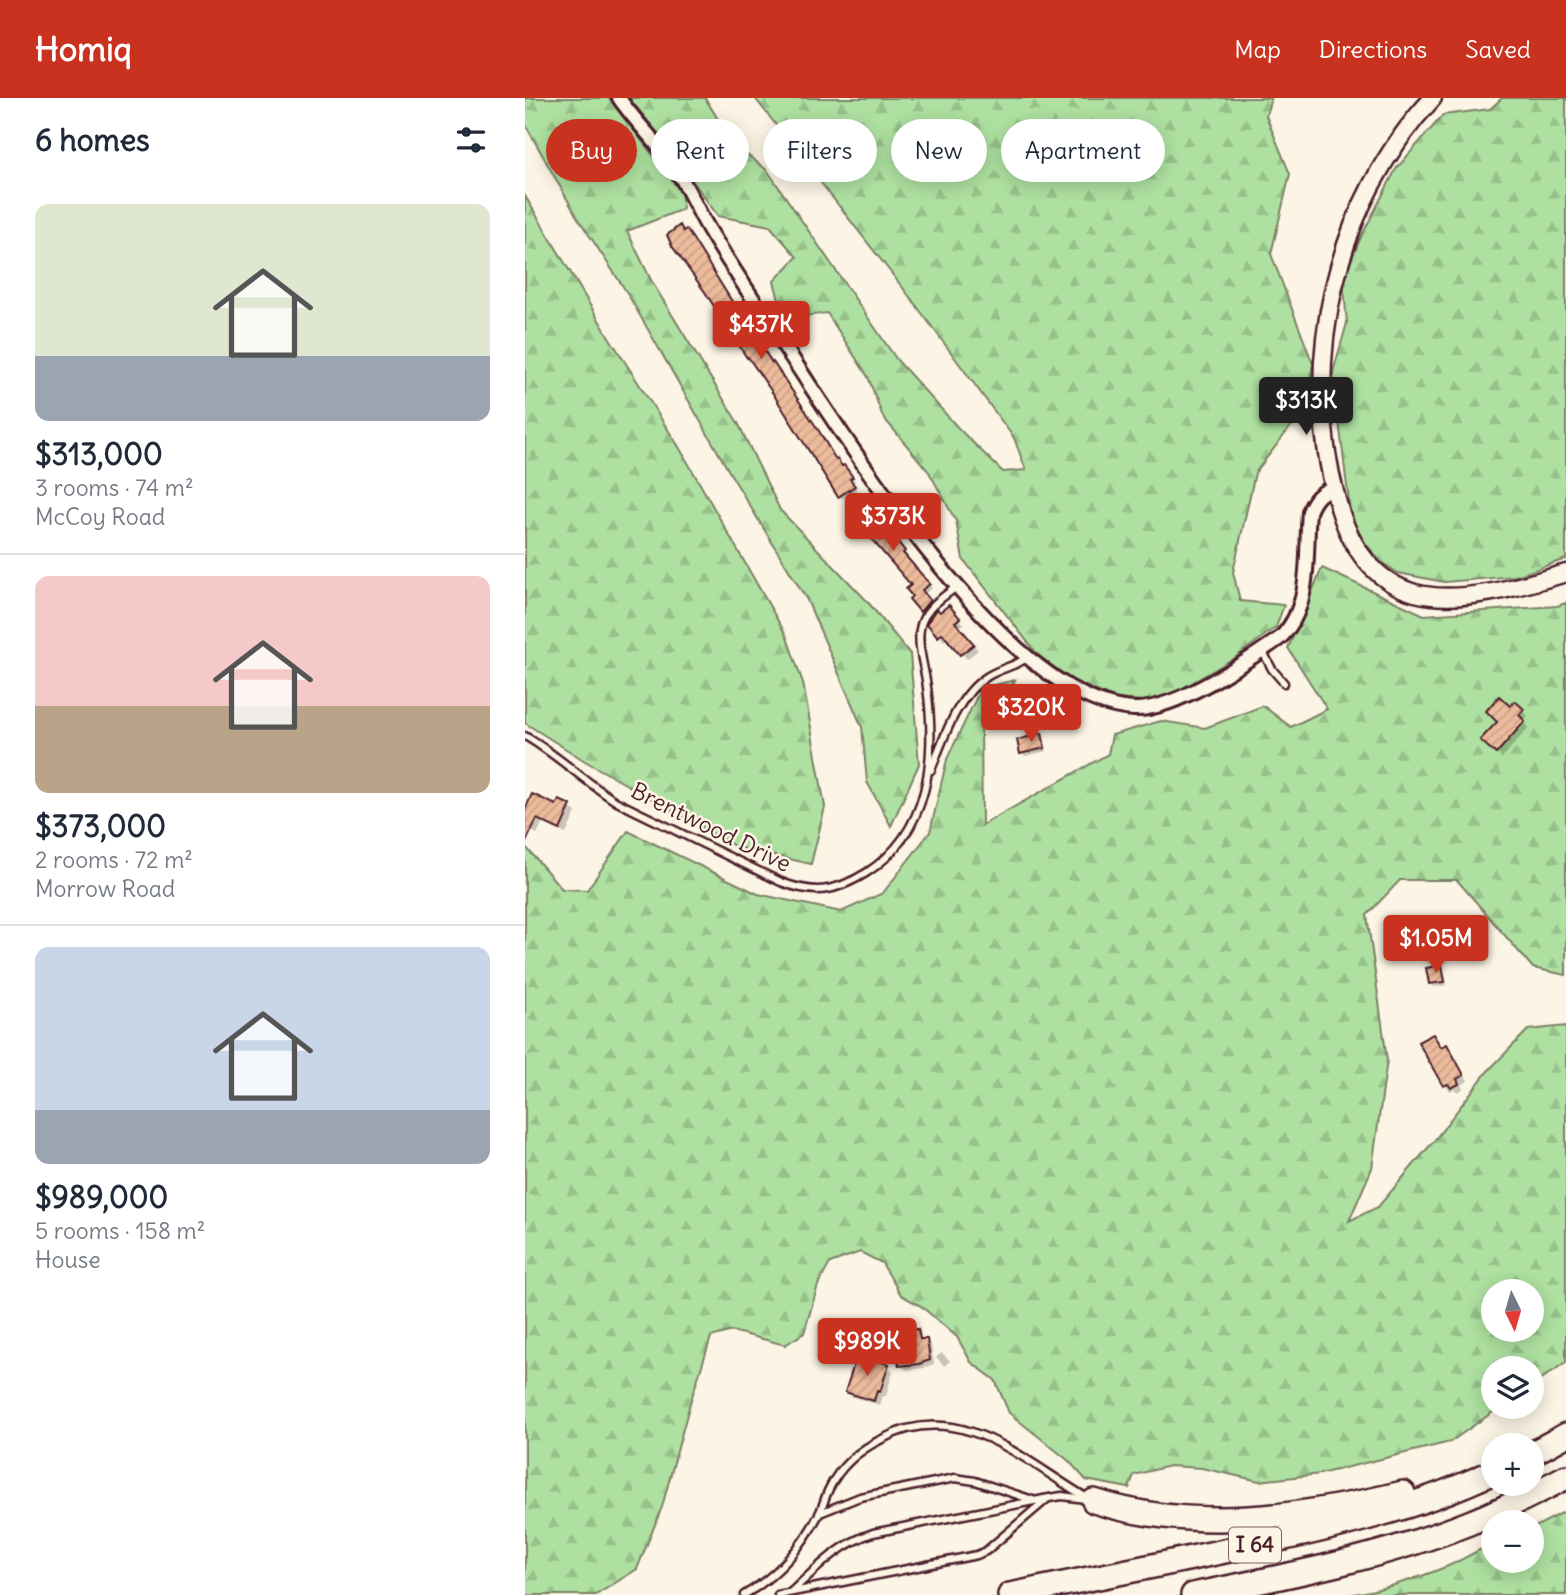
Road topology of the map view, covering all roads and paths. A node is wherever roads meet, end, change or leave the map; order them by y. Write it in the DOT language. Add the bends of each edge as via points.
graph roads {
  1 [pos="619,98"];
  2 [pos="1433,98"];
  3 [pos="1333,488"];
  4 [pos="1566,573"];
  5 [pos="958,586"];
  6 [pos="1262,650"];
  7 [pos="1028,657"];
  8 [pos="1285,683"];
  9 [pos="525,736"];
  10 [pos="929,775"];
  11 [pos="1566,1435"];
  12 [pos="1544,1447"];
  13 [pos="1481,1476"];
  14 [pos="1566,1477"];
  15 [pos="1481,1478"];
  16 [pos="1049,1498"];
  17 [pos="1035,1501"];
  18 [pos="1094,1501"];
  19 [pos="820,1513"];
  20 [pos="791,1592"];
  21 [pos="744,1595"];
  22 [pos="778,1595"];
  23 [pos="1010,1595"];
  24 [pos="1193,1595"];
  1 -- 5 [label="street" via="675,168 732,267 874,481"];
  2 -- 3 [label="street" via="1389,153 1371,185 1335,287 1324,340 1321,398"];
  3 -- 4 [label="street" via="1361,556 1386,580 1415,593 1475,594"];
  3 -- 6 [label="street" via="1316,497 1309,512 1297,616 1280,639"];
  5 -- 7 [label="street"];
  5 -- 10 [label="lane, Brentwood Drive" via="930,609 920,626 929,701"];
  6 -- 7 [label="street" via="1185,697 1136,709 1105,703 1079,691"];
  6 -- 8 [label="lane"];
  7 -- 10 [label="lane" via="979,682 952,720"];
  9 -- 10 [label="lane, Brentwood Drive" via="617,802 807,890 843,886 887,856 914,822"];
  11 -- 12 [label="highway"];
  13 -- 18 [label="highway" via="1348,1504 1257,1517 1182,1518"];
  14 -- 24 [label="highway, I 64" via="1468,1524 1406,1545"];
  15 -- 23 [label="highway, I 64" via="1368,1518 1310,1533"];
  16 -- 17 [label="lane"];
  16 -- 18 [label="lane"];
  16 -- 20 [label="lane" via="977,1555"];
  17 -- 19 [label="lane" via="975,1480 955,1478 860,1497"];
  17 -- 20 [label="lane" via="854,1539"];
  18 -- 19 [label="lane" via="974,1431 929,1425 890,1434 856,1455 842,1468"];
  19 -- 21 [label="lane" via="782,1566"];
  20 -- 22 [label="lane"];
}
